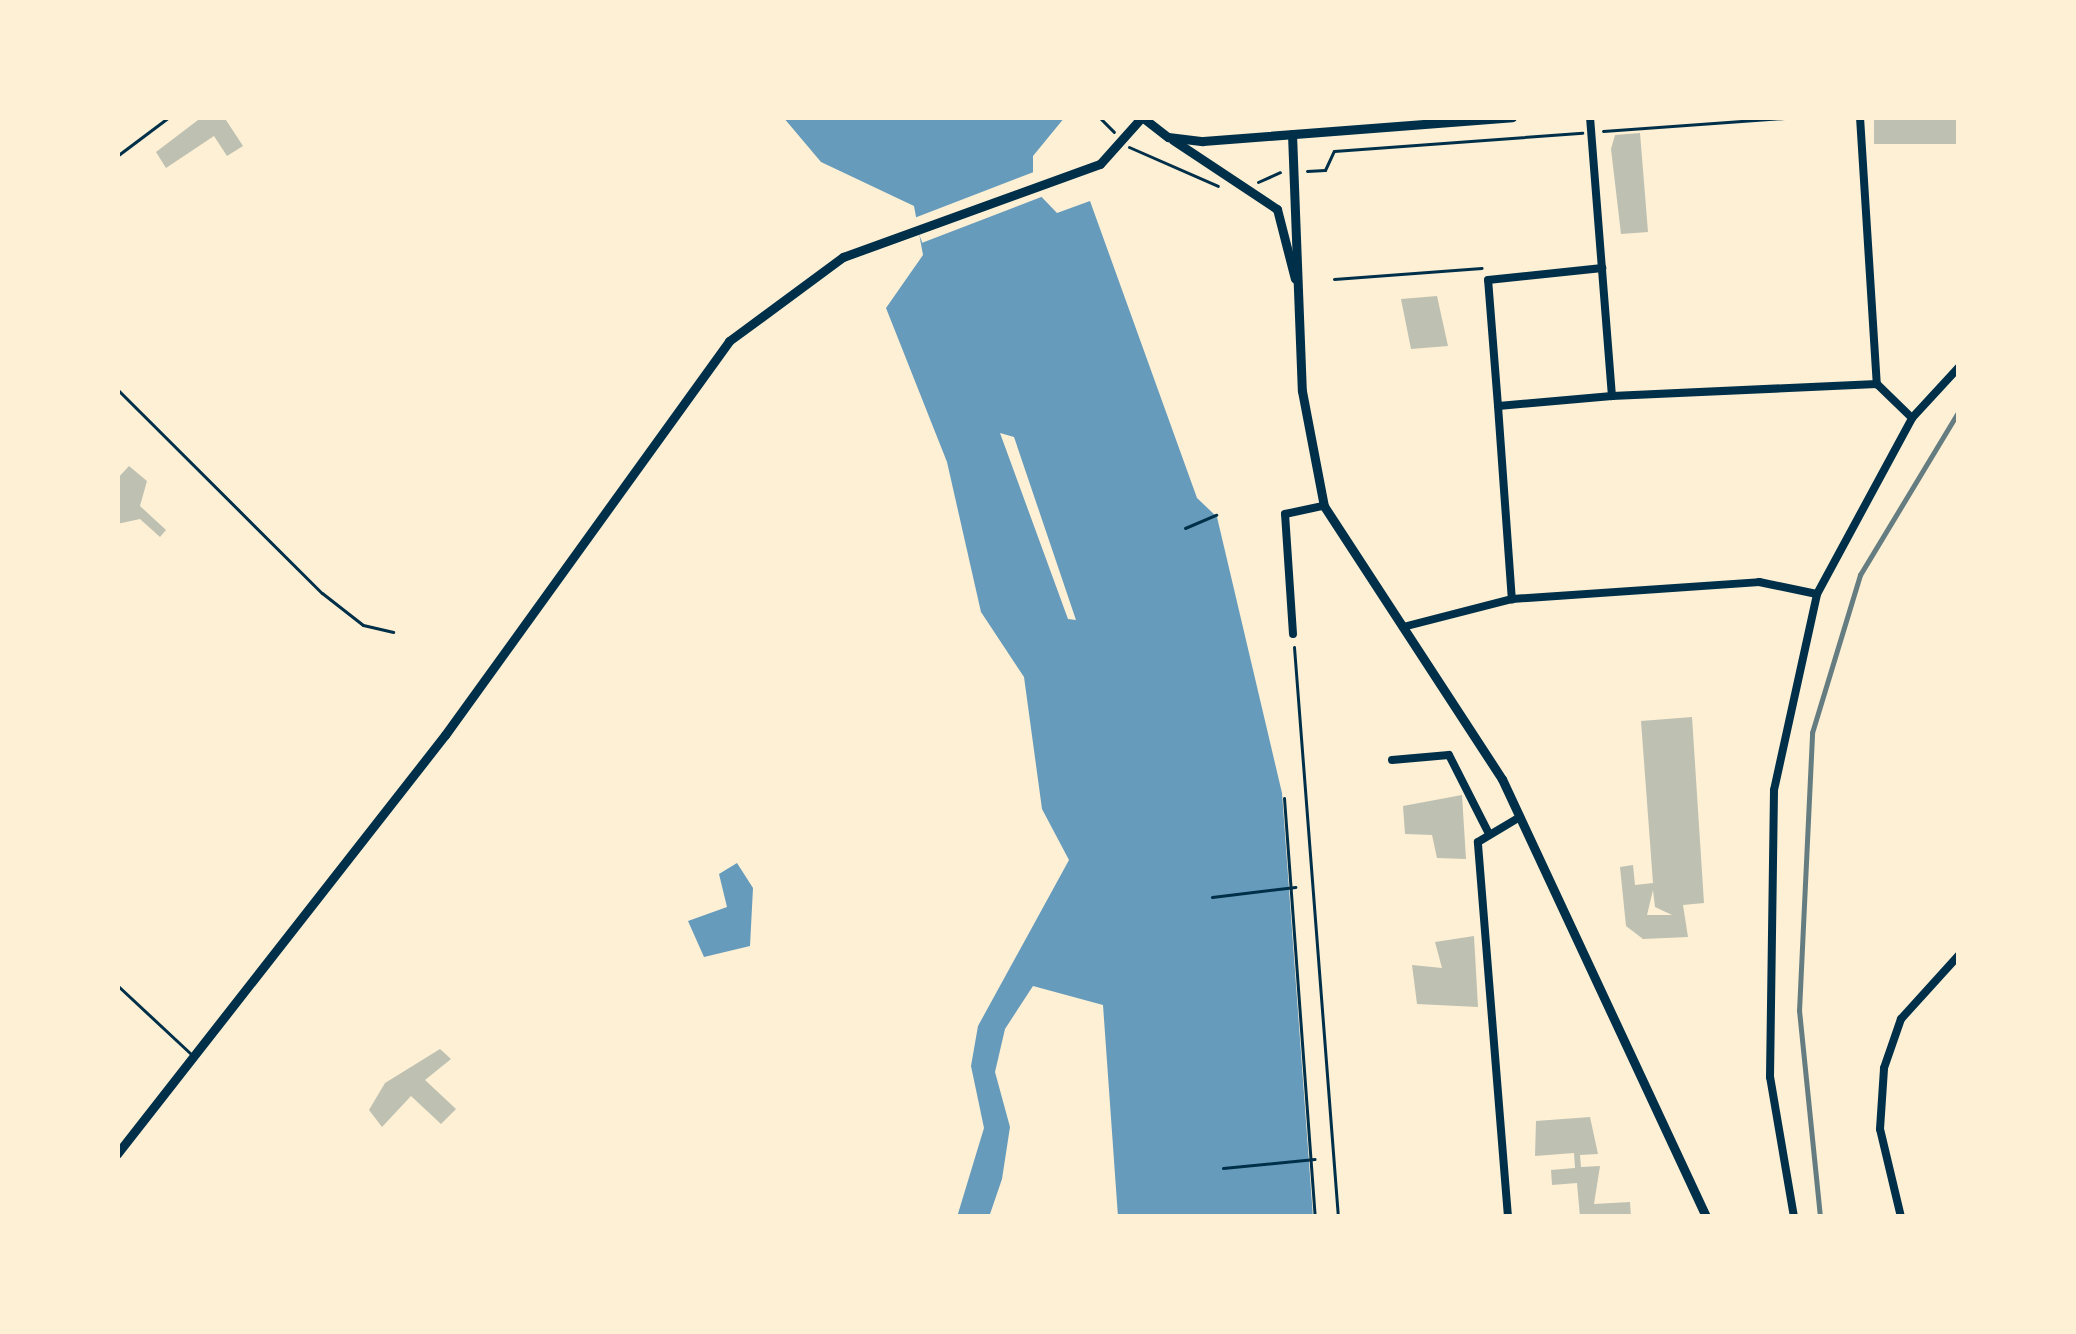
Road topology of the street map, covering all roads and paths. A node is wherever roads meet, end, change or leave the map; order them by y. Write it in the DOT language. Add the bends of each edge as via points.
graph roads {
  1 [pos="169,117"];
  2 [pos="1099,117"];
  3 [pos="1142,117"];
  4 [pos="1291,117"];
  5 [pos="1512,117"];
  6 [pos="1590,117"];
  7 [pos="1799,117"];
  8 [pos="1860,117"];
  9 [pos="1592,132"];
  10 [pos="1292,134"];
  11 [pos="1168,137"];
  12 [pos="1123,141"];
  13 [pos="117,156"];
  14 [pos="1325,170"];
  15 [pos="1228,190"];
  16 [pos="1482,268"];
  17 [pos="1602,268"];
  18 [pos="1334,279"];
  19 [pos="1300,300"];
  20 [pos="1959,367"];
  21 [pos="1877,384"];
  22 [pos="117,389"];
  23 [pos="1612,396"];
  24 [pos="1498,406"];
  25 [pos="1912,418"];
  26 [pos="1324,506"];
  27 [pos="1216,515"];
  28 [pos="1185,528"];
  29 [pos="1817,594"];
  30 [pos="1512,598"];
  31 [pos="1403,627"];
  32 [pos="393,632"];
  33 [pos="1293,634"];
  34 [pos="1392,760"];
  35 [pos="1284,797"];
  36 [pos="1521,816"];
  37 [pos="1489,835"];
  38 [pos="1295,887"];
  39 [pos="1212,897"];
  40 [pos="1959,956"];
  41 [pos="117,985"];
  42 [pos="194,1056"];
  43 [pos="117,1154"];
  44 [pos="1315,1159"];
  45 [pos="1223,1168"];
  46 [pos="1315,1217"];
  47 [pos="1337,1217"];
  48 [pos="1508,1217"];
  49 [pos="1706,1217"];
  50 [pos="1794,1217"];
  51 [pos="1901,1217"];
  1 -- 13 [label="path"];
  2 -- 12 [label="path"];
  3 -- 11 [label="street"];
  3 -- 12 [label="street"];
  4 -- 10 [label="street"];
  5 -- 10 [label="street"];
  6 -- 9 [label="street"];
  7 -- 9 [label="path"];
  8 -- 21 [label="street"];
  9 -- 14 [label="path" via="1334,151"];
  9 -- 17 [label="street"];
  10 -- 11 [label="street"];
  10 -- 19 [label="street"];
  11 -- 19 [label="street" via="1256,185 1277,209"];
  12 -- 15 [label="path"];
  12 -- 42 [label="street" via="1054,183 906,231 797,284 699,374 472,698"];
  16 -- 18 [label="path"];
  17 -- 23 [label="street"];
  17 -- 24 [label="street" via="1488,280"];
  19 -- 26 [label="street" via="1306,433"];
  20 -- 25 [label="street"];
  21 -- 23 [label="street"];
  21 -- 25 [label="street"];
  22 -- 32 [label="path" via="322,593 363,626"];
  23 -- 24 [label="street"];
  24 -- 30 [label="street"];
  25 -- 29 [label="street"];
  26 -- 31 [label="street"];
  26 -- 33 [label="street" via="1285,514"];
  27 -- 28 [label="path"];
  29 -- 30 [label="street" via="1759,582"];
  29 -- 50 [label="street" via="1774,813 1771,1077"];
  30 -- 31 [label="street"];
  31 -- 36 [label="street"];
  33 -- 47 [label="path"];
  34 -- 37 [label="street" via="1449,755"];
  35 -- 46 [label="path"];
  36 -- 37 [label="street"];
  36 -- 49 [label="street"];
  37 -- 48 [label="street" via="1478,842"];
  38 -- 39 [label="path"];
  40 -- 51 [label="street" via="1901,1019 1884,1068 1880,1129"];
  41 -- 42 [label="lane"];
  42 -- 43 [label="street"];
  44 -- 45 [label="path"];
}
